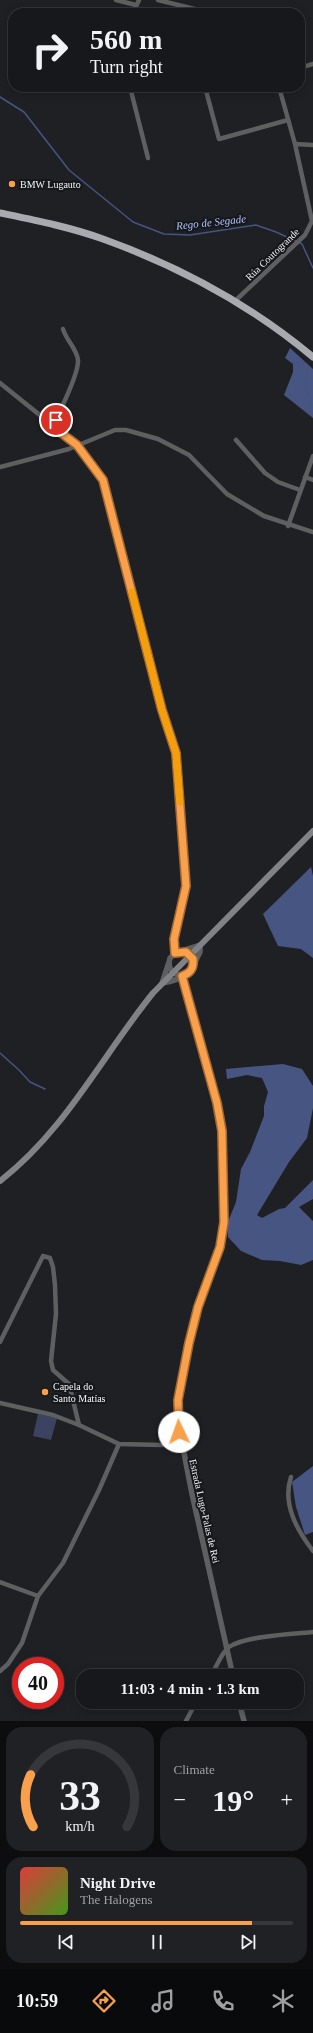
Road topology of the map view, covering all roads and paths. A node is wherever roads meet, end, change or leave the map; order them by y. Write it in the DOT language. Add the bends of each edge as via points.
graph roads {
  1 [pos="116,0"];
  2 [pos="141,0"];
  3 [pos="158,0"];
  4 [pos="136,5"];
  5 [pos="135,8"];
  6 [pos="190,8"];
  7 [pos="131,92"];
  8 [pos="206,92"];
  9 [pos="280,92"];
  10 [pos="288,120"];
  11 [pos="295,144"];
  12 [pos="313,145"];
  13 [pos="148,158"];
  14 [pos="0,214"];
  15 [pos="235,302"];
  16 [pos="63,329"];
  17 [pos="313,357"];
  18 [pos="0,383"];
  19 [pos="52,426"];
  20 [pos="236,440"];
  21 [pos="77,445"];
  22 [pos="313,456"];
  23 [pos="0,467"];
  24 [pos="305,477"];
  25 [pos="313,480"];
  26 [pos="300,490"];
  27 [pos="288,526"];
  28 [pos="313,532"];
  29 [pos="313,831"];
  30 [pos="200,944"];
  31 [pos="178,952"];
  32 [pos="190,954"];
  33 [pos="169,962"];
  34 [pos="193,965"];
  35 [pos="173,972"];
  36 [pos="182,976"];
  37 [pos="162,983"];
  38 [pos="0,1181"];
  39 [pos="0,1342"];
  40 [pos="0,1403"];
  41 [pos="79,1425"];
  42 [pos="180,1441"];
  43 [pos="119,1444"];
  44 [pos="291,1477"];
  45 [pos="313,1551"];
  46 [pos="0,1582"];
  47 [pos="38,1596"];
  48 [pos="313,1632"];
  49 [pos="227,1648"];
  50 [pos="215,1669"];
  51 [pos="232,1669"];
  52 [pos="0,1671"];
  53 [pos="192,1709"];
  54 [pos="241,1709"];
  55 [pos="186,1721"];
  56 [pos="244,1721"];
  1 -- 4 [label="street"];
  2 -- 4 [label="street"];
  3 -- 6 [label="street"];
  4 -- 5 [label="street"];
  7 -- 13 [label="street"];
  8 -- 10 [label="street" via="219,139"];
  9 -- 10 [label="street, Rúa Coutogrande"];
  10 -- 11 [label="street, Rúa Coutogrande"];
  11 -- 12 [label="street"];
  11 -- 15 [label="street, Rúa Coutogrande" via="312,221 308,232"];
  14 -- 15 [label="highway" via="103,239 168,266"];
  15 -- 17 [label="highway" via="291,339"];
  16 -- 19 [label="street" via="76,354 77,367"];
  18 -- 19 [label="street"];
  19 -- 21 [label="street"];
  20 -- 26 [label="street" via="264,473 278,482"];
  21 -- 23 [label="street"];
  21 -- 27 [label="street" via="115,430 126,430 158,439 189,455 227,494 264,516"];
  21 -- 31 [label="street" via="103,480 162,710 176,753 186,886 174,939"];
  22 -- 24 [label="street"];
  24 -- 25 [label="street"];
  24 -- 26 [label="street"];
  26 -- 27 [label="street"];
  27 -- 28 [label="street"];
  29 -- 30 [label="main road"];
  30 -- 31 [label="street"];
  30 -- 32 [label="main road"];
  30 -- 34 [label="street" via="200,952"];
  31 -- 32 [label="street"];
  31 -- 33 [label="street"];
  32 -- 34 [label="street"];
  32 -- 35 [label="main road"];
  33 -- 35 [label="street"];
  33 -- 37 [label="street"];
  34 -- 36 [label="street" via="190,972"];
  35 -- 36 [label="street"];
  35 -- 37 [label="main road"];
  36 -- 37 [label="street" via="177,980"];
  36 -- 42 [label="street, Estrada Lugo-Palas de Rei" via="217,1103 222,1131 224,1222 220,1250 198,1307 189,1343 178,1400"];
  37 -- 38 [label="main road" via="131,1020 51,1133 36,1150"];
  39 -- 41 [label="street" via="43,1256 50,1258 55,1285 56,1314 51,1361 53,1370 69,1384"];
  40 -- 41 [label="street" via="53,1415"];
  41 -- 43 [label="street"];
  42 -- 43 [label="street" via="162,1445"];
  42 -- 49 [label="street, Estrada Lugo-Palas de Rei"];
  43 -- 47 [label="street" via="63,1563"];
  44 -- 45 [label="street" via="289,1502 292,1514 303,1539"];
  46 -- 47 [label="street"];
  47 -- 52 [label="street" via="22,1643"];
  48 -- 49 [label="street" via="237,1642"];
  49 -- 50 [label="street"];
  49 -- 51 [label="street, Estrada Lugo-Palas de Rei"];
  53 -- 55 [label="street"];
  54 -- 56 [label="street"];
}
